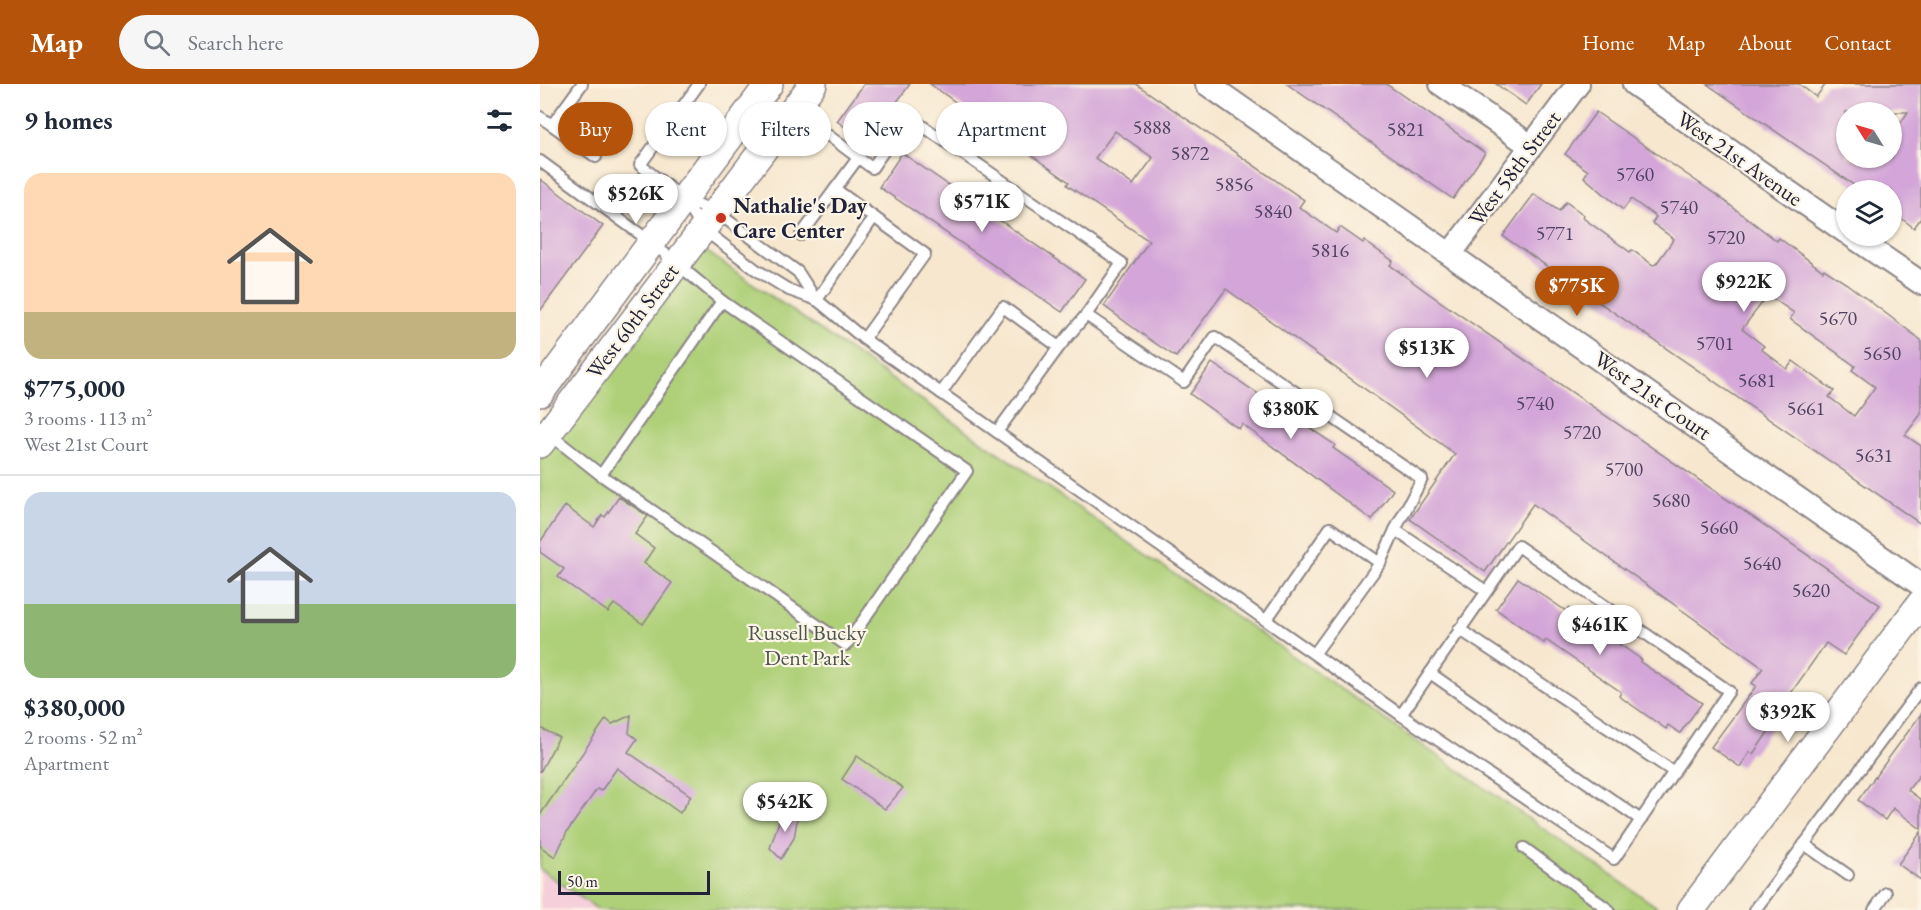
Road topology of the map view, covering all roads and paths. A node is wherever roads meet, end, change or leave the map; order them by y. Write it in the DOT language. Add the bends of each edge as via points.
graph roads {
  1 [pos="582,84"];
  2 [pos="699,84"];
  3 [pos="769,84"];
  4 [pos="813,84"];
  5 [pos="1207,84"];
  6 [pos="1441,84"];
  7 [pos="1578,84"];
  8 [pos="1634,84"];
  9 [pos="800,102"];
  10 [pos="540,117"];
  11 [pos="552,125"];
  12 [pos="831,138"];
  13 [pos="1531,146"];
  14 [pos="758,156"];
  15 [pos="596,157"];
  16 [pos="858,158"];
  17 [pos="540,161"];
  18 [pos="835,189"];
  19 [pos="684,199"];
  20 [pos="874,217"];
  21 [pos="709,220"];
  22 [pos="1836,225"];
  23 [pos="801,235"];
  24 [pos="651,242"];
  25 [pos="1866,246"];
  26 [pos="1451,253"];
  27 [pos="676,262"];
  28 [pos="1921,284"];
  29 [pos="817,300"];
  30 [pos="722,301"];
  31 [pos="1086,315"];
  32 [pos="864,339"];
  33 [pos="1059,347"];
  34 [pos="540,393"];
  35 [pos="941,393"];
  36 [pos="997,432"];
  37 [pos="543,433"];
  38 [pos="601,475"];
  39 [pos="1395,530"];
  40 [pos="1380,563"];
  41 [pos="1921,585"];
  42 [pos="1486,591"];
  43 [pos="1921,603"];
  44 [pos="1267,619"];
  45 [pos="1459,629"];
  46 [pos="1315,653"];
  47 [pos="1430,673"];
  48 [pos="1921,688"];
  49 [pos="1401,715"];
  50 [pos="1674,772"];
  51 [pos="1641,820"];
  52 [pos="1804,844"];
  53 [pos="1524,848"];
  54 [pos="1848,875"];
  55 [pos="1886,893"];
  56 [pos="1609,910"];
  57 [pos="1691,910"];
  58 [pos="1755,910"];
  59 [pos="1874,910"];
  1 -- 11 [label="lane"];
  2 -- 19 [label="lane" via="640,165"];
  3 -- 19 [label="street, West 60th Street"];
  4 -- 9 [label="street, West 60th Street"];
  5 -- 26 [label="street, West 21st Court"];
  6 -- 13 [label="street"];
  7 -- 13 [label="street, West 58th Street"];
  8 -- 22 [label="street, West 21st Avenue"];
  10 -- 11 [label="lane"];
  11 -- 15 [label="lane"];
  12 -- 16 [label="lane"];
  13 -- 26 [label="street, West 58th Street"];
  14 -- 21 [label="street, West 60th Street"];
  16 -- 18 [label="lane"];
  16 -- 31 [label="lane" via="872,168 908,116 1122,263"];
  17 -- 24 [label="lane"];
  18 -- 20 [label="lane"];
  18 -- 23 [label="lane"];
  19 -- 21 [label="lane"];
  19 -- 21 [label="lane"];
  19 -- 24 [label="street, West 60th Street"];
  20 -- 29 [label="lane"];
  20 -- 32 [label="lane" via="925,254"];
  21 -- 27 [label="street, West 60th Street"];
  21 -- 29 [label="lane" via="755,269 789,290"];
  21 -- 29 [label="lane" via="798,272"];
  24 -- 27 [label="lane"];
  24 -- 34 [label="street, West 60th Street"];
  25 -- 28 [label="street"];
  26 -- 41 [label="street, West 21st Court"];
  27 -- 30 [label="lane"];
  27 -- 37 [label="street, West 60th Street"];
  29 -- 32 [label="lane"];
  30 -- 38 [label="lane"];
  30 -- 38 [label="lane" via="967,471 846,645"];
  31 -- 33 [label="lane"];
  31 -- 39 [label="lane" via="1184,382 1215,337 1422,479"];
  32 -- 35 [label="lane"];
  33 -- 35 [label="lane" via="1003,307"];
  33 -- 36 [label="lane"];
  35 -- 36 [label="lane"];
  36 -- 44 [label="lane"];
  37 -- 38 [label="lane"];
  39 -- 40 [label="lane"];
  39 -- 42 [label="lane"];
  40 -- 44 [label="lane" via="1330,528"];
  40 -- 46 [label="lane"];
  42 -- 45 [label="lane"];
  42 -- 50 [label="lane" via="1518,546 1729,691"];
  43 -- 57 [label="street"];
  44 -- 46 [label="lane"];
  45 -- 47 [label="lane"];
  45 -- 50 [label="lane"];
  46 -- 49 [label="lane"];
  47 -- 49 [label="lane"];
  47 -- 51 [label="lane"];
  48 -- 52 [label="lane"];
  49 -- 51 [label="lane" via="1614,860"];
  50 -- 51 [label="lane"];
  52 -- 54 [label="lane"];
  52 -- 58 [label="lane"];
  53 -- 56 [label="lane"];
  55 -- 59 [label="lane"];
}
